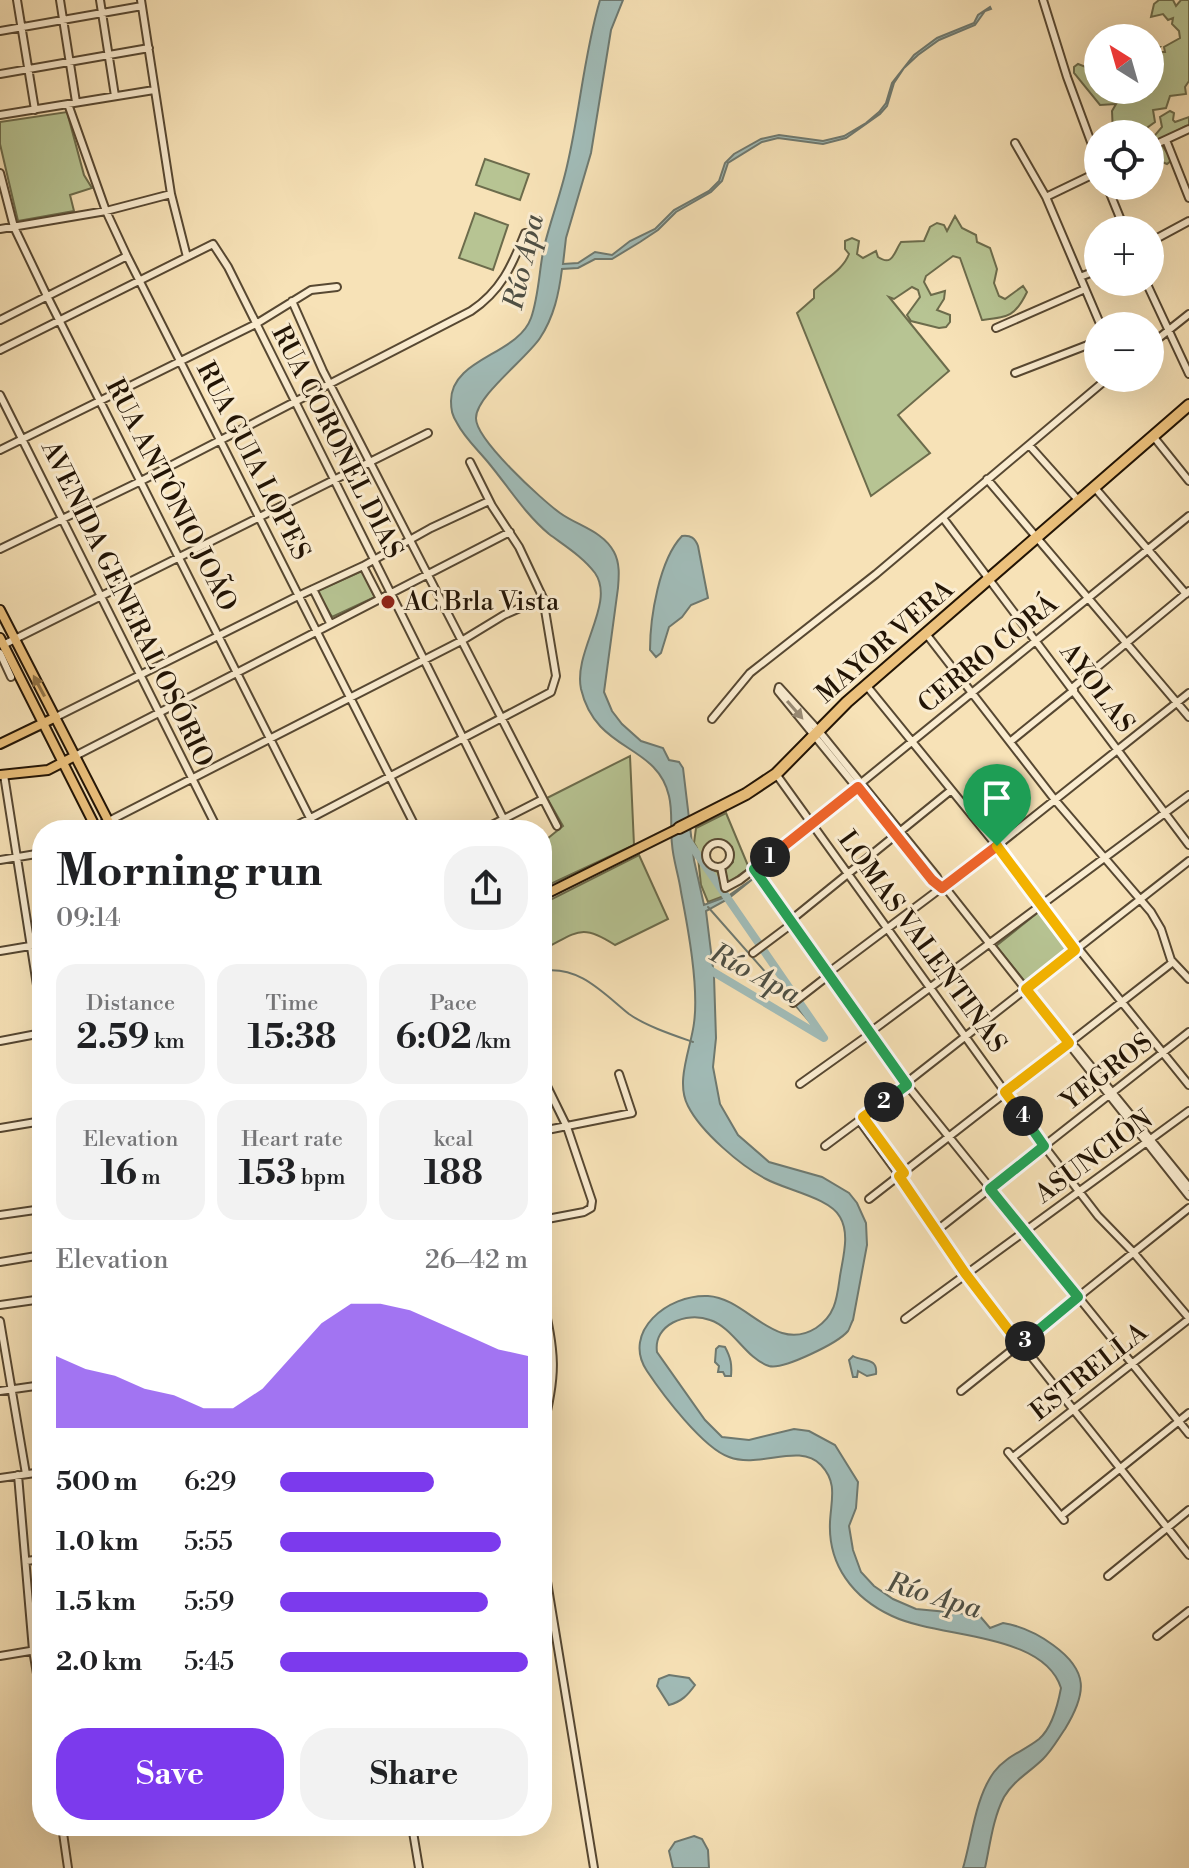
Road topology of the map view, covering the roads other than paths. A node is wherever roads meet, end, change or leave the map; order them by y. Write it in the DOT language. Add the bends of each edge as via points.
graph roads {
  1 [pos="17,0"];
  2 [pos="60,0"];
  3 [pos="100,0"];
  4 [pos="1043,0"];
  5 [pos="142,3"];
  6 [pos="102,13"];
  7 [pos="63,20"];
  8 [pos="21,27"];
  9 [pos="0,31"];
  10 [pos="149,48"];
  11 [pos="109,56"];
  12 [pos="70,61"];
  13 [pos="29,69"];
  14 [pos="0,74"];
  15 [pos="154,90"];
  16 [pos="115,96"];
  17 [pos="72,103"];
  18 [pos="35,110"];
  19 [pos="0,115"];
  20 [pos="1084,123"];
  21 [pos="1189,129"];
  22 [pos="1166,140"];
  23 [pos="1015,143"];
  24 [pos="0,173"];
  25 [pos="1084,179"];
  26 [pos="171,194"];
  27 [pos="1046,197"];
  28 [pos="1189,198"];
  29 [pos="106,211"];
  30 [pos="1189,221"];
  31 [pos="14,227"];
  32 [pos="0,229"];
  33 [pos="525,233"];
  34 [pos="1164,234"];
  35 [pos="127,256"];
  36 [pos="187,257"];
  37 [pos="1084,275"];
  38 [pos="1080,277"];
  39 [pos="140,280"];
  40 [pos="337,287"];
  41 [pos="1084,287"];
  42 [pos="1084,289"];
  43 [pos="47,296"];
  44 [pos="1152,296"];
  45 [pos="292,301"];
  46 [pos="1189,314"];
  47 [pos="61,319"];
  48 [pos="0,320"];
  49 [pos="256,324"];
  50 [pos="996,328"];
  51 [pos="1167,332"];
  52 [pos="1164,334"];
  53 [pos="1084,346"];
  54 [pos="0,350"];
  55 [pos="181,362"];
  56 [pos="1015,373"];
  57 [pos="1189,375"];
  58 [pos="329,383"];
  59 [pos="1091,392"];
  60 [pos="0,395"];
  61 [pos="101,401"];
  62 [pos="294,402"];
  63 [pos="1189,405"];
  64 [pos="428,433"];
  65 [pos="1153,436"];
  66 [pos="23,439"];
  67 [pos="219,441"];
  68 [pos="1029,445"];
  69 [pos="0,450"];
  70 [pos="470,462"];
  71 [pos="371,463"];
  72 [pos="987,479"];
  73 [pos="141,481"];
  74 [pos="334,481"];
  75 [pos="1189,481"];
  76 [pos="1095,488"];
  77 [pos="489,501"];
  78 [pos="1079,501"];
  79 [pos="1189,516"];
  80 [pos="258,518"];
  81 [pos="943,518"];
  82 [pos="62,519"];
  83 [pos="510,532"];
  84 [pos="1037,536"];
  85 [pos="410,541"];
  86 [pos="0,549"];
  87 [pos="1150,549"];
  88 [pos="179,557"];
  89 [pos="374,560"];
  90 [pos="363,566"];
  91 [pos="428,574"];
  92 [pos="991,579"];
  93 [pos="313,589"];
  94 [pos="1188,593"];
  95 [pos="391,594"];
  96 [pos="298,596"];
  97 [pos="100,597"];
  98 [pos="543,598"];
  99 [pos="380,599"];
  100 [pos="1089,599"];
  101 [pos="0,610"];
  102 [pos="330,623"];
  103 [pos="316,630"];
  104 [pos="219,635"];
  105 [pos="927,635"];
  106 [pos="15,639"];
  107 [pos="1036,639"];
  108 [pos="463,640"];
  109 [pos="1128,644"];
  110 [pos="1,645"];
  111 [pos="424,659"];
  112 [pos="237,672"];
  113 [pos="15,676"];
  114 [pos="140,676"];
  115 [pos="0,679"];
  116 [pos="866,685"];
  117 [pos="1073,689"];
  118 [pos="973,692"];
  119 [pos="1189,693"];
  120 [pos="350,698"];
  121 [pos="1177,703"];
  122 [pos="160,712"];
  123 [pos="56,717"];
  124 [pos="1189,717"];
  125 [pos="503,718"];
  126 [pos="712,719"];
  127 [pos="43,724"];
  128 [pos="817,732"];
  129 [pos="272,739"];
  130 [pos="464,739"];
  131 [pos="1011,741"];
  132 [pos="911,742"];
  133 [pos="0,744"];
  134 [pos="1119,751"];
  135 [pos="75,756"];
  136 [pos="62,763"];
  137 [pos="776,774"];
  138 [pos="2,775"];
  139 [pos="390,778"];
  140 [pos="193,780"];
  141 [pos="860,786"];
  142 [pos="950,791"];
  143 [pos="1189,795"];
  144 [pos="543,799"];
  145 [pos="1055,800"];
  146 [pos="1165,813"];
  147 [pos="311,819"];
  148 [pos="504,819"];
  149 [pos="92,820"];
  150 [pos="108,820"];
  151 [pos="122,820"];
  152 [pos="213,820"];
  153 [pos="412,820"];
  154 [pos="812,823"];
  155 [pos="557,826"];
  156 [pos="679,828"];
  157 [pos="898,833"];
  158 [pos="1189,845"];
  159 [pos="997,846"];
  160 [pos="32,855"];
  161 [pos="17,857"];
  162 [pos="1105,858"];
  163 [pos="0,860"];
  164 [pos="1189,861"];
  165 [pos="721,867"];
  166 [pos="756,872"];
  167 [pos="849,873"];
  168 [pos="941,886"];
  169 [pos="552,891"];
  170 [pos="1140,899"];
  171 [pos="1042,904"];
  172 [pos="792,922"];
  173 [pos="888,929"];
  174 [pos="990,945"];
  175 [pos="31,946"];
  176 [pos="1077,949"];
  177 [pos="0,951"];
  178 [pos="32,952"];
  179 [pos="753,953"];
  180 [pos="1173,962"];
  181 [pos="828,974"];
  182 [pos="1189,979"];
  183 [pos="930,988"];
  184 [pos="1026,989"];
  185 [pos="793,1003"];
  186 [pos="1122,1003"];
  187 [pos="1189,1032"];
  188 [pos="870,1034"];
  189 [pos="32,1035"];
  190 [pos="965,1037"];
  191 [pos="0,1041"];
  192 [pos="1070,1045"];
  193 [pos="1163,1053"];
  194 [pos="619,1074"];
  195 [pos="800,1084"];
  196 [pos="907,1084"];
  197 [pos="1189,1085"];
  198 [pos="1005,1092"];
  199 [pos="1110,1094"];
  200 [pos="552,1096"];
  201 [pos="1189,1111"];
  202 [pos="861,1118"];
  203 [pos="32,1123"];
  204 [pos="567,1127"];
  205 [pos="0,1128"];
  206 [pos="552,1129"];
  207 [pos="949,1137"];
  208 [pos="1149,1142"];
  209 [pos="825,1146"];
  210 [pos="1044,1146"];
  211 [pos="901,1175"];
  212 [pos="1189,1187"];
  213 [pos="990,1189"];
  214 [pos="1080,1192"];
  215 [pos="1189,1196"];
  216 [pos="869,1199"];
  217 [pos="1189,1208"];
  218 [pos="32,1210"];
  219 [pos="0,1215"];
  220 [pos="552,1218"];
  221 [pos="936,1231"];
  222 [pos="1025,1232"];
  223 [pos="1133,1252"];
  224 [pos="32,1257"];
  225 [pos="0,1262"];
  226 [pos="965,1273"];
  227 [pos="1078,1297"];
  228 [pos="32,1300"];
  229 [pos="0,1305"];
  230 [pos="1189,1318"];
  231 [pos="905,1319"];
  232 [pos="0,1321"];
  233 [pos="552,1342"];
  234 [pos="1020,1345"];
  235 [pos="1132,1365"];
  236 [pos="32,1387"];
  237 [pos="12,1390"];
  238 [pos="0,1391"];
  239 [pos="961,1391"];
  240 [pos="552,1395"];
  241 [pos="1072,1411"];
  242 [pos="1189,1413"];
  243 [pos="1179,1422"];
  244 [pos="1189,1434"];
  245 [pos="1120,1470"];
  246 [pos="32,1474"];
  247 [pos="22,1475"];
  248 [pos="0,1478"];
  249 [pos="1189,1510"];
  250 [pos="1167,1528"];
  251 [pos="1189,1555"];
  252 [pos="32,1560"];
  253 [pos="26,1561"];
  254 [pos="1108,1576"];
  255 [pos="1189,1611"];
  256 [pos="552,1612"];
  257 [pos="1157,1636"];
  258 [pos="32,1637"];
  259 [pos="32,1650"];
  260 [pos="0,1656"];
  261 [pos="63,1836"];
  262 [pos="414,1836"];
  263 [pos="68,1868"];
  264 [pos="419,1868"];
  265 [pos="594,1868"];
  1 -- 8 [label="street"];
  2 -- 7 [label="street, RUA GUIA LOPES"];
  3 -- 6 [label="street"];
  4 -- 20 [label="street"];
  5 -- 6 [label="street"];
  5 -- 10 [label="street"];
  6 -- 7 [label="street"];
  6 -- 11 [label="street"];
  7 -- 8 [label="street"];
  7 -- 12 [label="street, RUA GUIA LOPES"];
  8 -- 9 [label="street"];
  8 -- 13 [label="street"];
  10 -- 11 [label="street"];
  10 -- 15 [label="street"];
  11 -- 12 [label="street"];
  11 -- 16 [label="street"];
  12 -- 13 [label="street"];
  12 -- 17 [label="street, RUA GUIA LOPES"];
  13 -- 14 [label="street"];
  13 -- 18 [label="street"];
  15 -- 16 [label="street"];
  15 -- 26 [label="street"];
  16 -- 17 [label="street"];
  17 -- 18 [label="street"];
  17 -- 29 [label="street, RUA GUIA LOPES"];
  18 -- 19 [label="street"];
  21 -- 22 [label="street"];
  22 -- 28 [label="street"];
  23 -- 27 [label="street"];
  24 -- 31 [label="street, RUA ANTÔNIO JOÃO"];
  25 -- 27 [label="street"];
  26 -- 29 [label="street"];
  26 -- 36 [label="street"];
  27 -- 38 [label="street"];
  29 -- 31 [label="street"];
  29 -- 35 [label="street, RUA GUIA LOPES"];
  30 -- 34 [label="street"];
  31 -- 32 [label="street"];
  31 -- 43 [label="street, RUA ANTÔNIO JOÃO"];
  33 -- 58 [label="street" via="506,278 483,304"];
  35 -- 39 [label="street, RUA GUIA LOPES"];
  35 -- 43 [label="street"];
  36 -- 39 [label="street"];
  36 -- 49 [label="street, RUA CORONEL DIAS" via="213,244"];
  37 -- 38 [label="street"];
  38 -- 41 [label="street"];
  39 -- 47 [label="street"];
  39 -- 55 [label="street, RUA GUIA LOPES"];
  40 -- 45 [label="street" via="320,287"];
  42 -- 50 [label="street"];
  43 -- 47 [label="street, RUA ANTÔNIO JOÃO"];
  43 -- 48 [label="street"];
  44 -- 51 [label="street"];
  45 -- 49 [label="street"];
  45 -- 58 [label="street"];
  46 -- 51 [label="street"];
  47 -- 54 [label="street"];
  47 -- 61 [label="street, RUA ANTÔNIO JOÃO"];
  49 -- 55 [label="street"];
  49 -- 62 [label="street, RUA CORONEL DIAS"];
  51 -- 52 [label="street"];
  51 -- 57 [label="street"];
  53 -- 56 [label="street"];
  55 -- 61 [label="street"];
  55 -- 67 [label="street, RUA GUIA LOPES"];
  58 -- 62 [label="street"];
  58 -- 71 [label="street"];
  59 -- 68 [label="street"];
  60 -- 66 [label="street, AVENIDA GENERAL OSÓRIO"];
  61 -- 66 [label="street"];
  61 -- 73 [label="street, RUA ANTÔNIO JOÃO"];
  62 -- 67 [label="street"];
  62 -- 74 [label="street, RUA CORONEL DIAS"];
  63 -- 65 [label="highway, MAYOR VERA"];
  64 -- 71 [label="street"];
  65 -- 75 [label="street"];
  65 -- 76 [label="highway, MAYOR VERA"];
  66 -- 69 [label="street"];
  66 -- 82 [label="street, AVENIDA GENERAL OSÓRIO"];
  67 -- 73 [label="street"];
  67 -- 80 [label="street, RUA GUIA LOPES"];
  68 -- 72 [label="street"];
  68 -- 78 [label="street"];
  70 -- 77 [label="street"];
  71 -- 74 [label="street"];
  71 -- 85 [label="street"];
  72 -- 81 [label="street"];
  72 -- 84 [label="street"];
  73 -- 82 [label="street"];
  73 -- 88 [label="street, RUA ANTÔNIO JOÃO"];
  74 -- 80 [label="street"];
  74 -- 89 [label="street, RUA CORONEL DIAS"];
  76 -- 78 [label="highway, MAYOR VERA"];
  76 -- 87 [label="street"];
  77 -- 83 [label="street"];
  77 -- 85 [label="street"];
  78 -- 84 [label="highway, MAYOR VERA"];
  79 -- 87 [label="street, CERRO CORÁ"];
  80 -- 88 [label="street"];
  80 -- 96 [label="street, RUA GUIA LOPES"];
  81 -- 92 [label="street, AYOLAS"];
  81 -- 126 [label="street" via="750,673"];
  82 -- 86 [label="street"];
  82 -- 97 [label="street, AVENIDA GENERAL OSÓRIO"];
  83 -- 91 [label="street"];
  83 -- 98 [label="street"];
  84 -- 92 [label="highway, MAYOR VERA"];
  84 -- 100 [label="street"];
  85 -- 89 [label="street"];
  85 -- 91 [label="street"];
  87 -- 94 [label="street"];
  87 -- 100 [label="street, CERRO CORÁ"];
  88 -- 97 [label="street"];
  88 -- 104 [label="street, RUA ANTÔNIO JOÃO"];
  89 -- 90 [label="street"];
  89 -- 95 [label="street, RUA CORONEL DIAS"];
  90 -- 93 [label="street"];
  90 -- 99 [label="street, RUA CORONEL DIAS"];
  91 -- 95 [label="street"];
  91 -- 108 [label="street"];
  92 -- 105 [label="highway, MAYOR VERA"];
  92 -- 107 [label="street, AYOLAS"];
  93 -- 96 [label="street"];
  93 -- 102 [label="street, RUA GUIA LOPES"];
  94 -- 109 [label="street"];
  95 -- 99 [label="street"];
  95 -- 111 [label="street, RUA CORONEL DIAS"];
  96 -- 103 [label="street, RUA GUIA LOPES"];
  96 -- 104 [label="street"];
  97 -- 106 [label="street"];
  97 -- 114 [label="street, AVENIDA GENERAL OSÓRIO"];
  98 -- 108 [label="street"];
  98 -- 125 [label="street" via="556,676 551,692"];
  99 -- 102 [label="street"];
  100 -- 107 [label="street, CERRO CORÁ"];
  100 -- 109 [label="street"];
  101 -- 106 [label="main road"];
  102 -- 103 [label="street"];
  103 -- 112 [label="street"];
  103 -- 120 [label="street, RUA GUIA LOPES"];
  104 -- 112 [label="street, RUA ANTÔNIO JOÃO"];
  104 -- 114 [label="street"];
  105 -- 116 [label="highway, MAYOR VERA"];
  105 -- 118 [label="street"];
  106 -- 110 [label="street"];
  123 -- 106 [label="main road, one-way"];
  107 -- 117 [label="street, AYOLAS"];
  107 -- 118 [label="street, CERRO CORÁ"];
  108 -- 111 [label="street"];
  108 -- 125 [label="street"];
  109 -- 117 [label="street"];
  109 -- 121 [label="street"];
  110 -- 113 [label="main road"];
  111 -- 120 [label="street"];
  111 -- 130 [label="street, RUA CORONEL DIAS"];
  112 -- 122 [label="street"];
  112 -- 129 [label="street, RUA ANTÔNIO JOÃO"];
  113 -- 115 [label="street"];
  113 -- 127 [label="main road"];
  114 -- 122 [label="street, AVENIDA GENERAL OSÓRIO"];
  114 -- 123 [label="street"];
  116 -- 128 [label="highway, MAYOR VERA"];
  116 -- 132 [label="street"];
  117 -- 131 [label="street"];
  117 -- 134 [label="street, AYOLAS"];
  118 -- 131 [label="street"];
  118 -- 132 [label="street, CERRO CORÁ"];
  119 -- 121 [label="street"];
  120 -- 129 [label="street"];
  120 -- 139 [label="street, RUA GUIA LOPES"];
  121 -- 124 [label="street"];
  121 -- 134 [label="street"];
  122 -- 135 [label="street"];
  122 -- 140 [label="street, AVENIDA GENERAL OSÓRIO"];
  123 -- 127 [label="main road"];
  123 -- 135 [label="main road"];
  125 -- 130 [label="street"];
  125 -- 144 [label="street"];
  127 -- 133 [label="main road"];
  127 -- 136 [label="main road"];
  128 -- 128 [label="street, one-way" via="779,687 778,691"];
  128 -- 137 [label="highway, MAYOR VERA"];
  128 -- 141 [label="street"];
  129 -- 140 [label="street"];
  129 -- 147 [label="street, RUA ANTÔNIO JOÃO"];
  130 -- 139 [label="street"];
  130 -- 148 [label="street, RUA CORONEL DIAS"];
  131 -- 145 [label="street"];
  132 -- 141 [label="street, CERRO CORÁ"];
  132 -- 142 [label="street"];
  134 -- 145 [label="street"];
  134 -- 146 [label="street, AYOLAS"];
  135 -- 136 [label="main road"];
  135 -- 150 [label="main road"];
  136 -- 138 [label="main road" via="40,772"];
  136 -- 149 [label="main road"];
  137 -- 154 [label="street, LOMAS VALENTINAS"];
  137 -- 156 [label="highway, MAYOR VERA"];
  138 -- 161 [label="street"];
  139 -- 147 [label="street"];
  139 -- 153 [label="street, RUA GUIA LOPES"];
  140 -- 151 [label="street"];
  140 -- 152 [label="street, AVENIDA GENERAL OSÓRIO"];
  141 -- 154 [label="street, CERRO CORÁ"];
  141 -- 157 [label="street"];
  142 -- 157 [label="street"];
  142 -- 159 [label="street"];
  143 -- 146 [label="street"];
  144 -- 148 [label="street"];
  144 -- 155 [label="street"];
  145 -- 159 [label="street"];
  145 -- 162 [label="street"];
  146 -- 158 [label="street, AYOLAS"];
  146 -- 162 [label="street"];
  154 -- 166 [label="street, CERRO CORÁ"];
  154 -- 167 [label="street, LOMAS VALENTINAS"];
  156 -- 169 [label="main road"];
  157 -- 167 [label="street"];
  157 -- 168 [label="street"];
  159 -- 168 [label="street"];
  159 -- 171 [label="street"];
  160 -- 161 [label="street"];
  161 -- 163 [label="street"];
  161 -- 175 [label="street"];
  162 -- 170 [label="street"];
  162 -- 171 [label="street"];
  164 -- 170 [label="street"];
  165 -- 166 [label="street, CERRO CORÁ" via="725,888"];
  166 -- 172 [label="street"];
  167 -- 172 [label="street"];
  167 -- 173 [label="street, LOMAS VALENTINAS"];
  168 -- 173 [label="street"];
  168 -- 174 [label="street"];
  170 -- 176 [label="street"];
  170 -- 180 [label="street" via="1161,929"];
  171 -- 174 [label="street"];
  171 -- 176 [label="street"];
  172 -- 179 [label="street"];
  172 -- 181 [label="street"];
  173 -- 181 [label="street"];
  173 -- 183 [label="street, LOMAS VALENTINAS"];
  174 -- 183 [label="street"];
  174 -- 184 [label="street"];
  175 -- 177 [label="street"];
  175 -- 178 [label="street"];
  176 -- 184 [label="street"];
  176 -- 186 [label="street"];
  180 -- 182 [label="street"];
  180 -- 186 [label="street"];
  181 -- 185 [label="street"];
  181 -- 188 [label="street"];
  183 -- 188 [label="street"];
  183 -- 190 [label="street, LOMAS VALENTINAS"];
  184 -- 190 [label="street"];
  184 -- 192 [label="street"];
  186 -- 192 [label="street"];
  186 -- 193 [label="street"];
  187 -- 193 [label="street, YEGROS"];
  188 -- 195 [label="street"];
  188 -- 196 [label="street"];
  189 -- 191 [label="street"];
  190 -- 196 [label="street"];
  190 -- 198 [label="street, LOMAS VALENTINAS"];
  192 -- 198 [label="street"];
  192 -- 199 [label="street"];
  193 -- 197 [label="street"];
  193 -- 199 [label="street, YEGROS"];
  194 -- 204 [label="street" via="632,1113"];
  196 -- 202 [label="street"];
  196 -- 207 [label="street"];
  198 -- 207 [label="street"];
  198 -- 210 [label="street, LOMAS VALENTINAS"];
  199 -- 208 [label="street"];
  199 -- 210 [label="street, YEGROS"];
  200 -- 204 [label="street"];
  201 -- 208 [label="street, ASUNCIÓN"];
  202 -- 209 [label="street"];
  202 -- 211 [label="street"];
  203 -- 205 [label="street"];
  204 -- 206 [label="street"];
  204 -- 220 [label="street" via="591,1208"];
  207 -- 211 [label="street"];
  207 -- 213 [label="street"];
  208 -- 212 [label="street"];
  208 -- 214 [label="street, ASUNCIÓN"];
  208 -- 215 [label="street"];
  210 -- 213 [label="street, YEGROS"];
  210 -- 214 [label="street, LOMAS VALENTINAS"];
  211 -- 216 [label="street"];
  211 -- 221 [label="street"];
  213 -- 221 [label="street, YEGROS"];
  213 -- 222 [label="street"];
  214 -- 222 [label="street, ASUNCIÓN"];
  214 -- 223 [label="street, LOMAS VALENTINAS"];
  217 -- 223 [label="street"];
  218 -- 219 [label="street"];
  221 -- 226 [label="street"];
  222 -- 226 [label="street, ASUNCIÓN"];
  222 -- 227 [label="street"];
  223 -- 227 [label="street"];
  223 -- 230 [label="street, LOMAS VALENTINAS"];
  224 -- 225 [label="street"];
  226 -- 231 [label="street, ASUNCIÓN"];
  226 -- 234 [label="street"];
  227 -- 234 [label="street"];
  227 -- 235 [label="street"];
  228 -- 229 [label="street"];
  230 -- 235 [label="street, ESTRELLA"];
  232 -- 237 [label="street"];
  233 -- 240 [label="street"];
  234 -- 239 [label="street"];
  234 -- 241 [label="street"];
  235 -- 241 [label="street, ESTRELLA"];
  235 -- 243 [label="street"];
  236 -- 237 [label="street"];
  237 -- 238 [label="street"];
  237 -- 247 [label="street"];
  241 -- 245 [label="street"];
  241 -- 245 [label="street, ESTRELLA" via="1010,1455 1062,1518"];
  242 -- 243 [label="street"];
  243 -- 244 [label="street"];
  243 -- 245 [label="street"];
  245 -- 250 [label="street"];
  246 -- 247 [label="street"];
  247 -- 248 [label="street"];
  247 -- 253 [label="street"];
  249 -- 250 [label="street"];
  250 -- 251 [label="street"];
  250 -- 254 [label="street"];
  252 -- 253 [label="street"];
  253 -- 258 [label="street"];
  255 -- 257 [label="street"];
  256 -- 265 [label="street"];
  259 -- 260 [label="street"];
  261 -- 263 [label="street"];
  262 -- 264 [label="street"];
}
